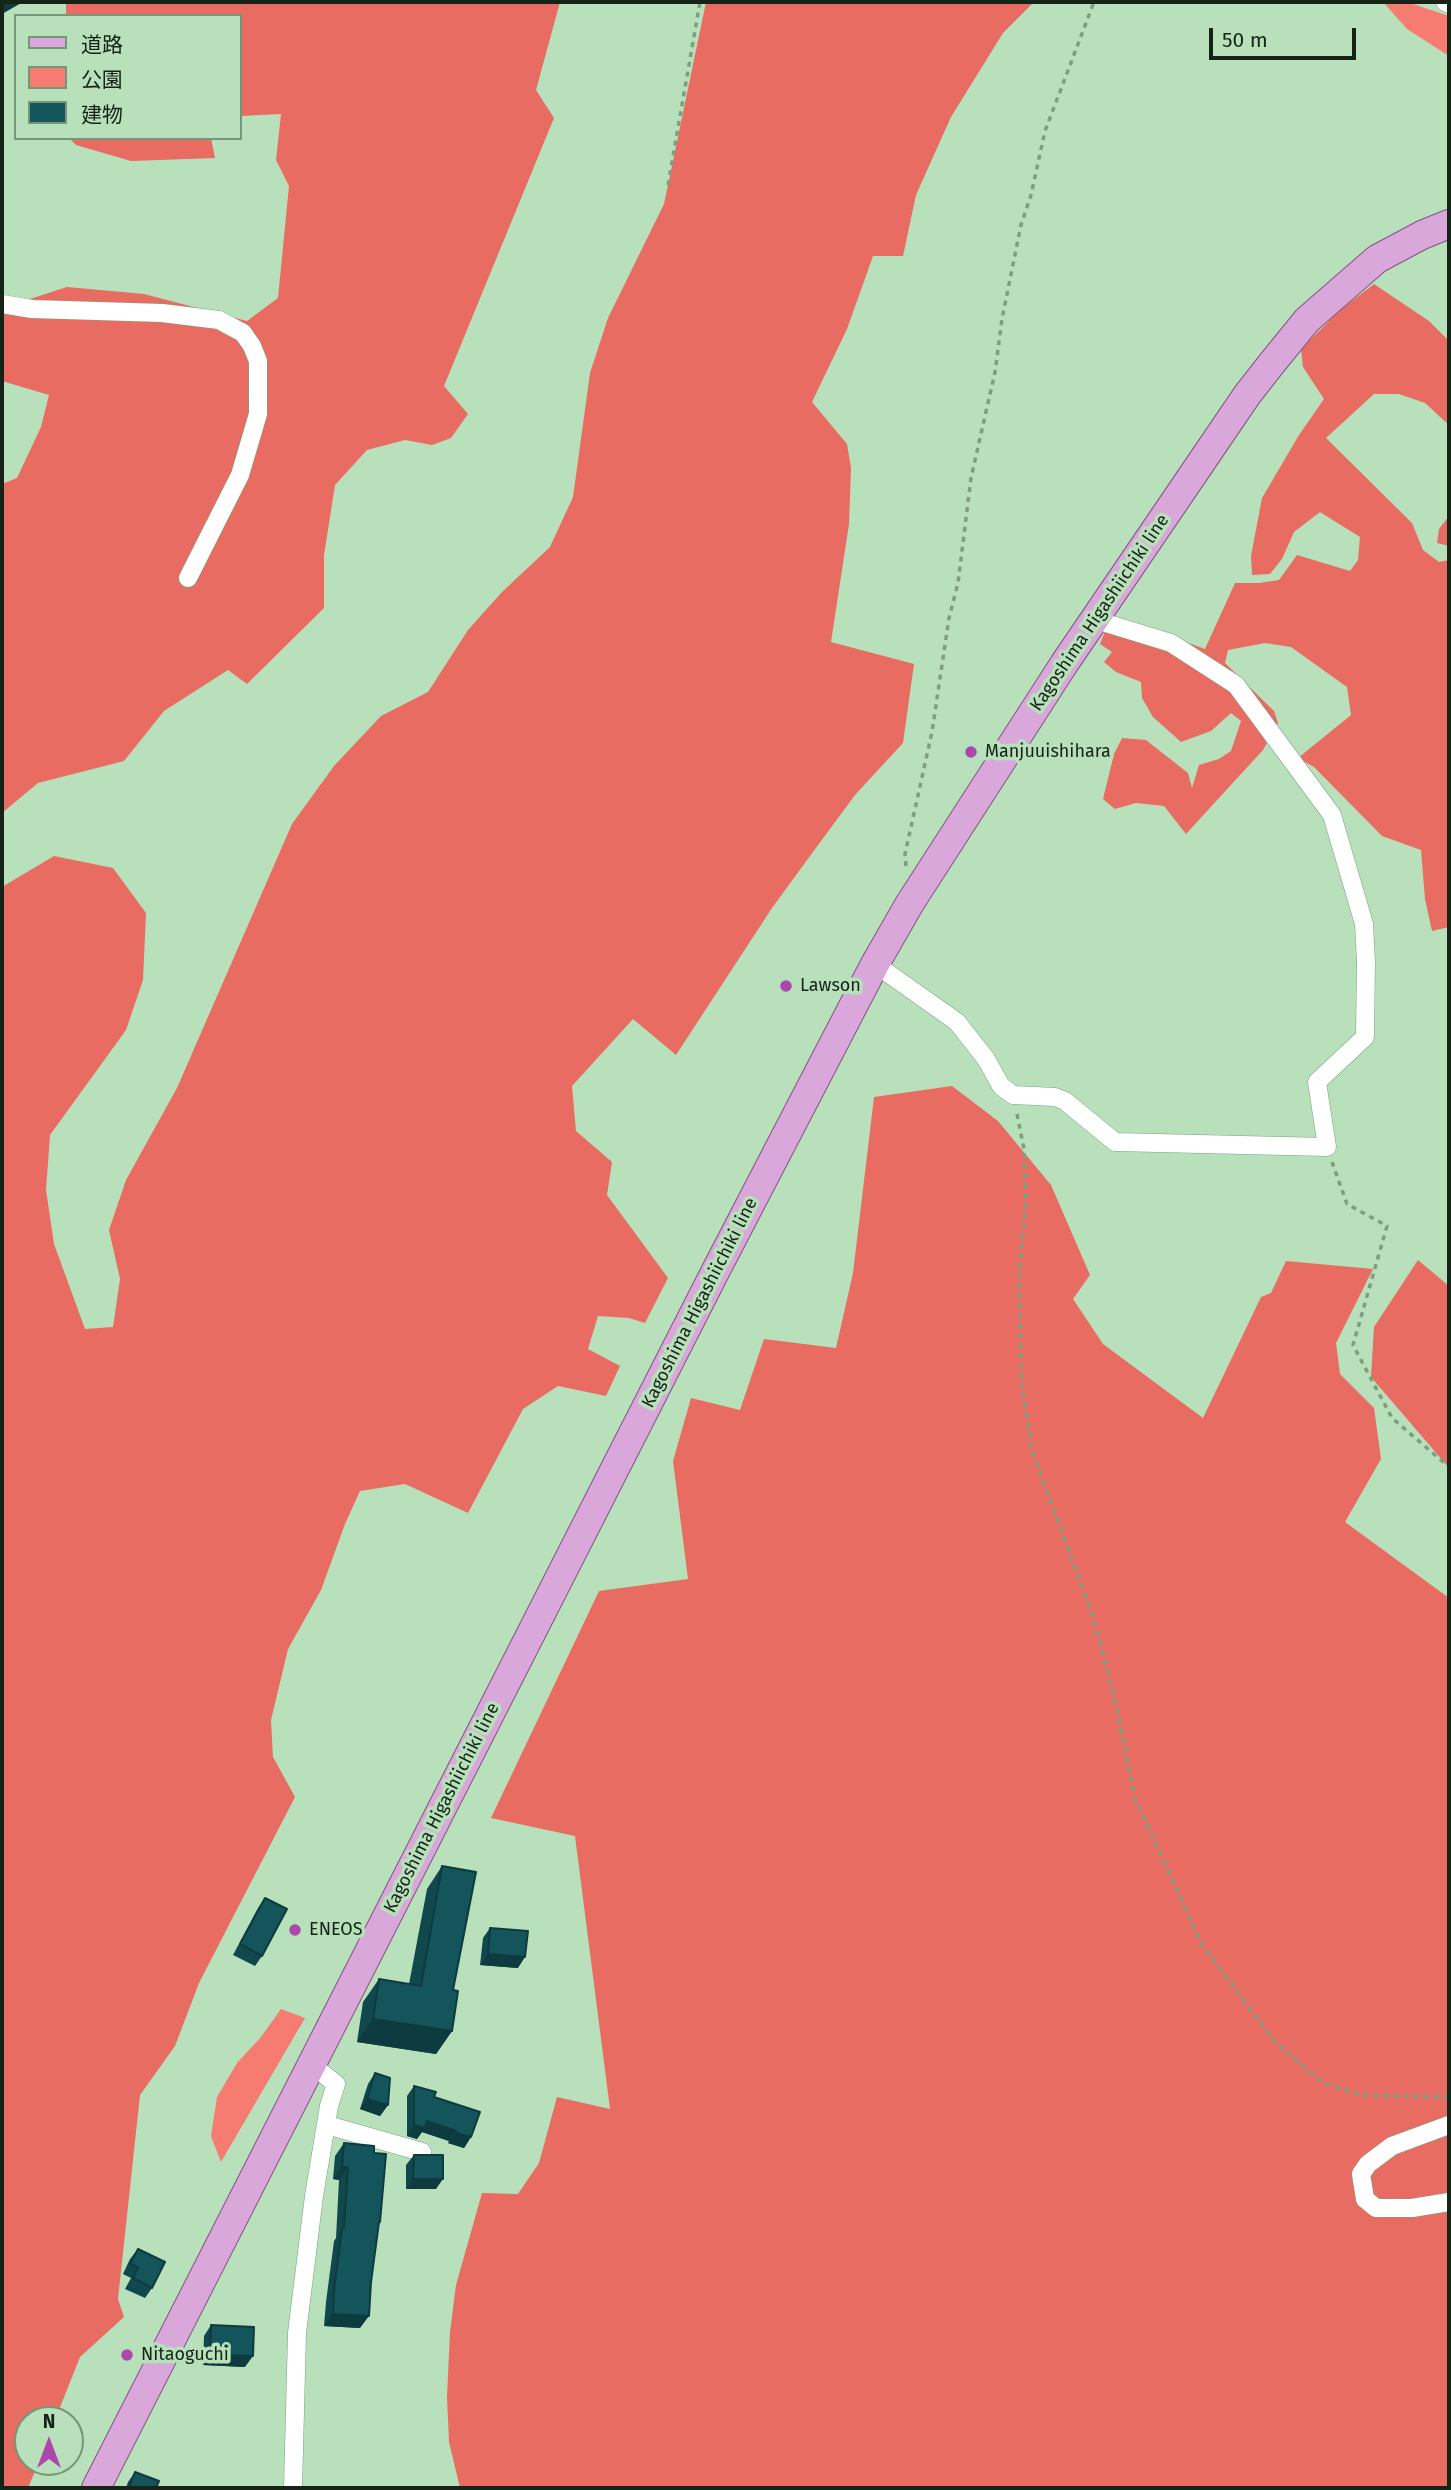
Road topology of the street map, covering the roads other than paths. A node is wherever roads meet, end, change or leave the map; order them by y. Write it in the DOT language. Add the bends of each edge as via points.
graph roads {
  1 [pos="1449,224"];
  2 [pos="2,304"];
  3 [pos="188,578"];
  4 [pos="1096,620"];
  5 [pos="875,964"];
  6 [pos="312,2065"];
  7 [pos="327,2125"];
  8 [pos="1449,2125"];
  9 [pos="422,2152"];
  10 [pos="1449,2202"];
  11 [pos="96,2488"];
  12 [pos="293,2488"];
  1 -- 4 [label="main road, Kagoshima Higashiichiki line" via="1377,260 1307,320 1247,395"];
  2 -- 3 [label="street" via="219,320 243,333 253,346 258,360 258,414 240,475"];
  4 -- 5 [label="main road, Kagoshima Higashiichiki line" via="910,903"];
  4 -- 5 [label="street" via="1171,643 1236,685 1332,815 1364,924 1366,975 1365,1037 1317,1082 1327,1147 1115,1142 1065,1101 1013,1095 1001,1086 957,1023"];
  5 -- 6 [label="main road, Kagoshima Higashiichiki line"];
  6 -- 7 [label="street" via="336,2084"];
  6 -- 11 [label="main road, Kagoshima Higashiichiki line"];
  7 -- 9 [label="street"];
  7 -- 12 [label="street" via="297,2333"];
  8 -- 10 [label="street" via="1392,2146 1361,2174 1365,2199 1376,2208"];
}
